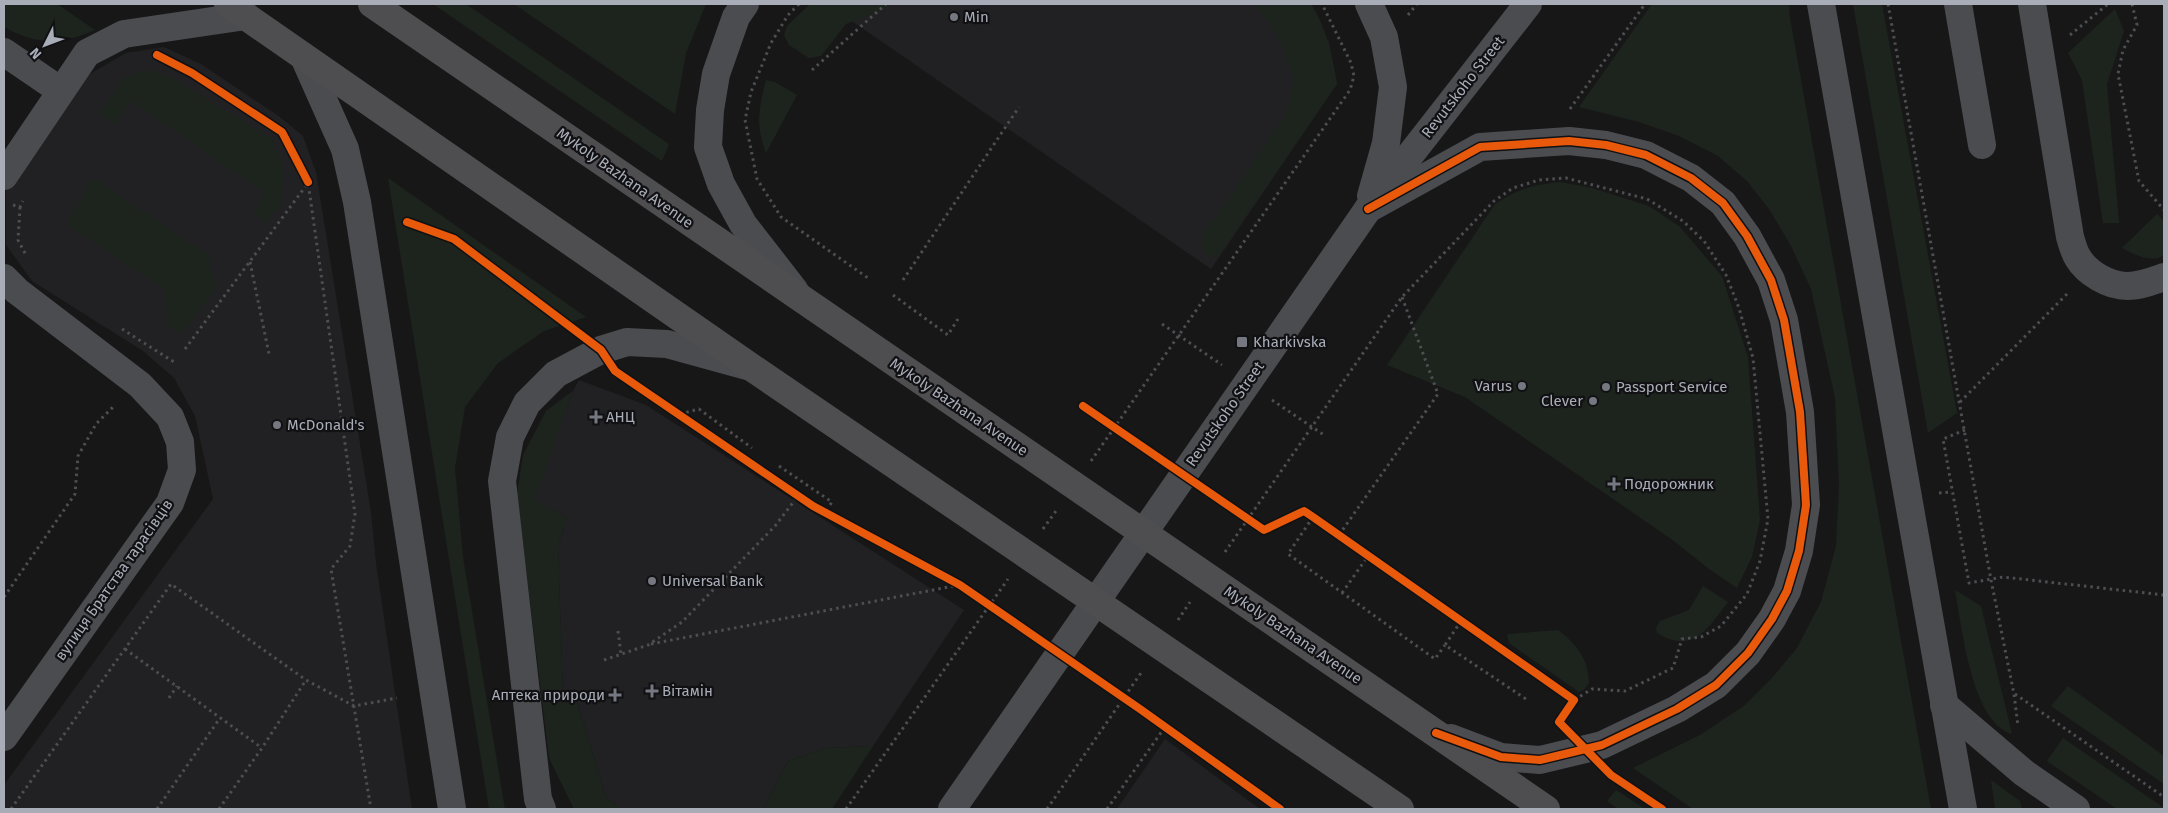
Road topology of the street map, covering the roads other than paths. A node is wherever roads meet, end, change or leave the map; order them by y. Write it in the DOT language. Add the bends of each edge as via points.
graph roads {
  1 [pos="372,4"];
  2 [pos="744,4"];
  3 [pos="1369,4"];
  4 [pos="1528,4"];
  5 [pos="1821,4"];
  6 [pos="1958,4"];
  7 [pos="2032,4"];
  8 [pos="237,10"];
  9 [pos="4,52"];
  10 [pos="304,57"];
  11 [pos="61,91"];
  12 [pos="1982,145"];
  13 [pos="4,176"];
  14 [pos="1368,209"];
  15 [pos="2164,277"];
  16 [pos="4,278"];
  17 [pos="802,300"];
  18 [pos="751,368"];
  19 [pos="1944,705"];
  20 [pos="1436,733"];
  21 [pos="4,737"];
  22 [pos="1393,806"];
  23 [pos="452,809"];
  24 [pos="542,809"];
  25 [pos="952,809"];
  26 [pos="1546,809"];
  27 [pos="1962,809"];
  28 [pos="2076,809"];
  1 -- 17 [label="highway, Mykoly Bazhana Avenue"];
  2 -- 17 [label="street" via="736,17 716,74 708,147 721,184 743,224"];
  3 -- 14 [label="street" via="1384,38 1393,87 1386,143"];
  4 -- 14 [label="street, Revutskoho Street"];
  5 -- 19 [label="street"];
  6 -- 12 [label="street"];
  7 -- 15 [label="street" via="2070,237 2077,258 2090,272 2126,286"];
  8 -- 10 [label="highway"];
  8 -- 11 [label="street" via="124,34 87,53"];
  9 -- 11 [label="street"];
  10 -- 18 [label="highway"];
  10 -- 23 [label="street" via="345,149 357,202"];
  11 -- 13 [label="street"];
  14 -- 20 [label="street" via="1480,147 1569,140 1606,145 1653,159 1691,178 1723,203 1748,236 1771,280 1784,320 1800,412 1806,505 1799,552 1787,590 1772,619 1748,653 1716,685 1677,710 1602,745 1540,760 1501,757"];
  14 -- 25 [label="street, Revutskoho Street"];
  16 -- 21 [label="street, вулиця Братства тарасівців" via="140,385 170,417 180,442 182,470 170,503"];
  17 -- 20 [label="highway, Mykoly Bazhana Avenue"];
  18 -- 22 [label="highway"];
  18 -- 24 [label="street" via="667,344 628,342 601,350 556,374 527,403 510,436 502,481 538,799"];
  19 -- 27 [label="street"];
  19 -- 28 [label="street" via="2024,773"];
  20 -- 26 [label="highway, Mykoly Bazhana Avenue"];
}
